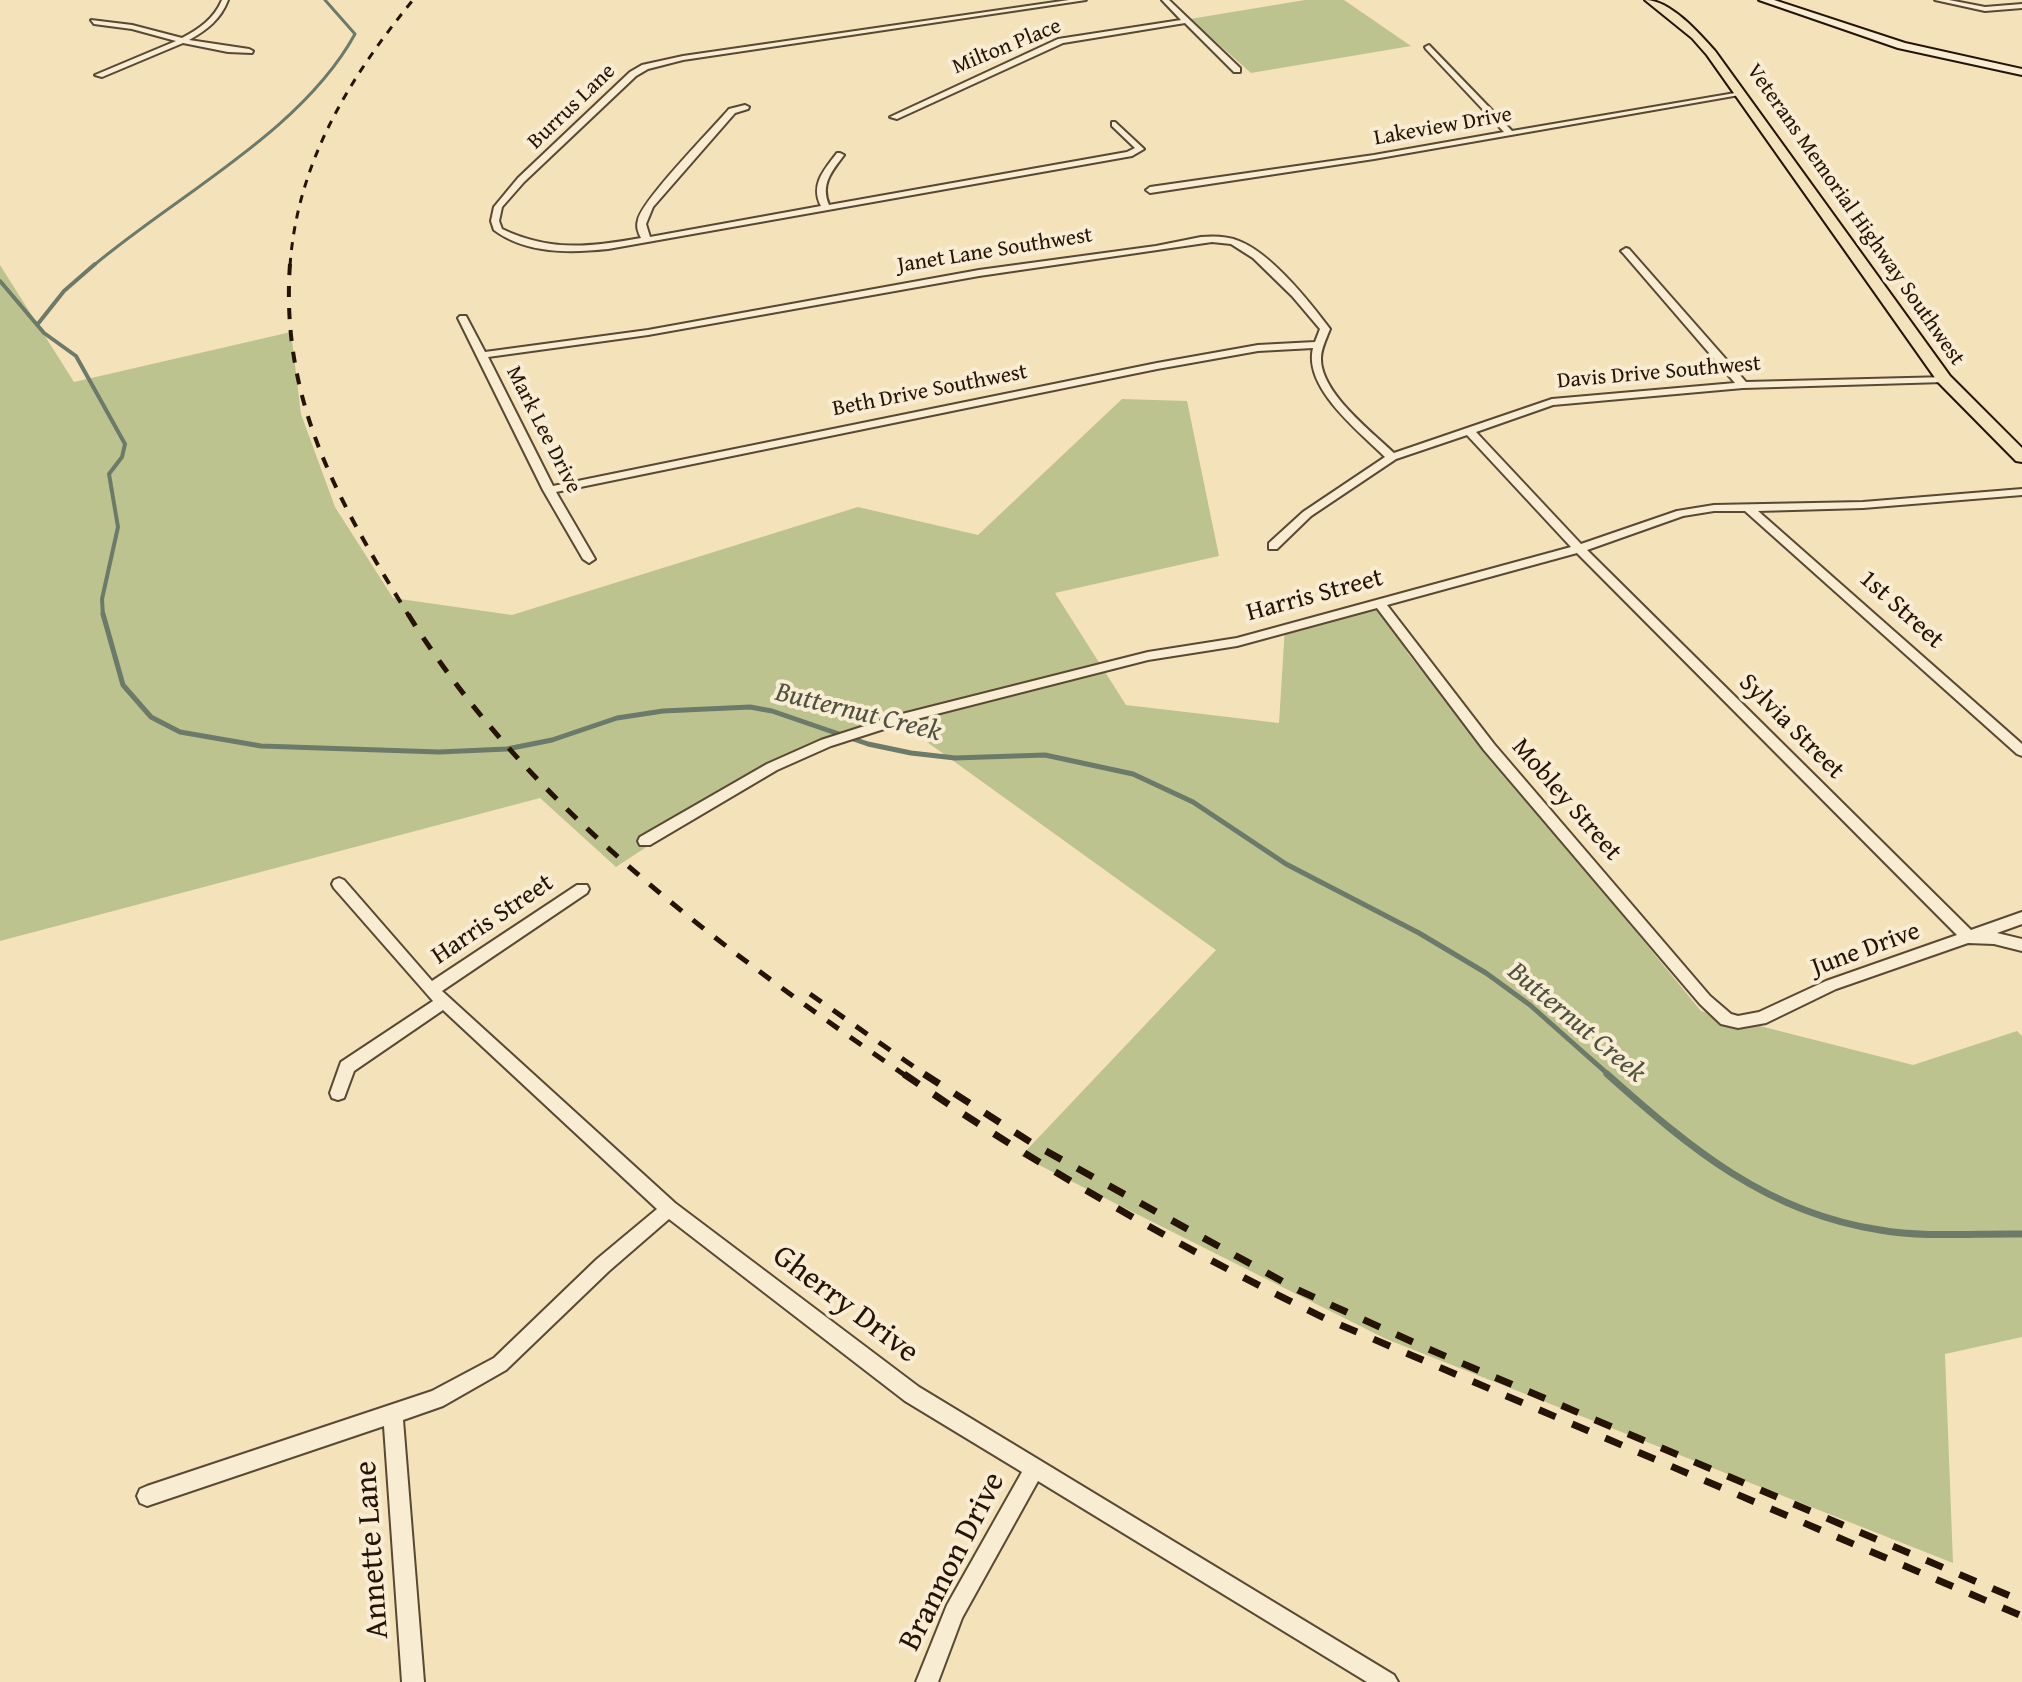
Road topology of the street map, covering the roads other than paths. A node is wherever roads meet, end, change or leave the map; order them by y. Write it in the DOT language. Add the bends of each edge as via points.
graph roads {
  1 [pos="225,0"];
  2 [pos="1083,0"];
  3 [pos="1165,0"];
  4 [pos="1650,0"];
  5 [pos="1764,0"];
  6 [pos="1938,0"];
  7 [pos="2022,6"];
  8 [pos="1187,21"];
  9 [pos="94,22"];
  10 [pos="178,42"];
  11 [pos="1429,47"];
  12 [pos="249,51"];
  13 [pos="1237,70"];
  14 [pos="2022,72"];
  15 [pos="99,75"];
  16 [pos="1741,94"];
  17 [pos="745,107"];
  18 [pos="894,117"];
  19 [pos="1115,124"];
  20 [pos="1509,133"];
  21 [pos="840,155"];
  22 [pos="1150,190"];
  23 [pos="827,209"];
  24 [pos="647,240"];
  25 [pos="1626,251"];
  26 [pos="463,318"];
  27 [pos="1321,345"];
  28 [pos="482,355"];
  29 [pos="1944,379"];
  30 [pos="1743,385"];
  31 [pos="1469,430"];
  32 [pos="1392,457"];
  33 [pos="2022,457"];
  34 [pos="549,490"];
  35 [pos="2022,492"];
  36 [pos="1747,507"];
  37 [pos="1273,546"];
  38 [pos="1579,549"];
  39 [pos="589,559"];
  40 [pos="1380,604"];
  41 [pos="2022,751"];
  42 [pos="645,841"];
  43 [pos="339,884"];
  44 [pos="582,889"];
  45 [pos="2022,918"];
  46 [pos="1970,938"];
  47 [pos="2022,945"];
  48 [pos="437,996"];
  49 [pos="1726,1019"];
  50 [pos="338,1093"];
  51 [pos="669,1209"];
  52 [pos="393,1414"];
  53 [pos="1034,1470"];
  54 [pos="147,1496"];
  55 [pos="413,1682"];
  56 [pos="927,1682"];
  57 [pos="1387,1682"];
  1 -- 10 [label="street" via="214,21"];
  2 -- 24 [label="street, Burrus Lane" via="645,67 521,180 498,207 495,221 498,230 542,248 569,251"];
  3 -- 8 [label="street"];
  4 -- 16 [label="main road, Veterans Memorial Highway Southwest" via="1696,36"];
  5 -- 14 [label="street" via="1902,46"];
  6 -- 7 [label="street" via="1985,9"];
  8 -- 13 [label="street"];
  8 -- 18 [label="street, Milton Place" via="1061,41"];
  9 -- 10 [label="street"];
  10 -- 12 [label="street"];
  10 -- 15 [label="street"];
  11 -- 20 [label="street"];
  16 -- 20 [label="street, Lakeview Drive"];
  16 -- 29 [label="main road, Veterans Memorial Highway Southwest"];
  17 -- 24 [label="street" via="732,111 648,208 641,225"];
  19 -- 23 [label="street" via="1140,149"];
  20 -- 22 [label="street, Lakeview Drive"];
  21 -- 23 [label="street" via="819,183"];
  23 -- 24 [label="street"];
  25 -- 30 [label="street"];
  26 -- 28 [label="street, Mark Lee Drive"];
  27 -- 28 [label="street, Janet Lane Southwest" via="1325,329 1310,309 1246,248 1220,239 1060,258 591,343"];
  27 -- 32 [label="street, Janet Lane Southwest" via="1316,360 1321,378"];
  27 -- 34 [label="street, Beth Drive Southwest" via="1258,348 1157,366"];
  28 -- 34 [label="street, Mark Lee Drive"];
  29 -- 30 [label="street, Davis Drive Southwest"];
  29 -- 33 [label="main road, Veterans Memorial Highway Southwest"];
  30 -- 31 [label="street, Davis Drive Southwest" via="1552,402"];
  31 -- 32 [label="street, Davis Drive Southwest"];
  31 -- 38 [label="street, Sylvia Street"];
  32 -- 37 [label="street, Davis Drive Southwest" via="1307,514"];
  34 -- 39 [label="street, Mark Lee Drive"];
  35 -- 36 [label="street, Harris Street" via="1829,507"];
  36 -- 38 [label="street, Harris Street" via="1681,513"];
  36 -- 41 [label="street, 1st Street"];
  38 -- 40 [label="street, Harris Street"];
  38 -- 46 [label="street, Sylvia Street"];
  40 -- 42 [label="street, Harris Street" via="1237,642 1148,656 826,743 772,767"];
  40 -- 49 [label="street, Mobley Street" via="1489,747"];
  43 -- 48 [label="street, Gherry Drive"];
  44 -- 48 [label="street, Harris Street"];
  45 -- 46 [label="street, June Drive"];
  46 -- 47 [label="street"];
  46 -- 49 [label="street, June Drive" via="1831,985 1761,1018"];
  48 -- 50 [label="street, Harris Street" via="347,1067"];
  48 -- 51 [label="street, Gherry Drive"];
  51 -- 52 [label="street" via="500,1364 436,1399"];
  51 -- 53 [label="street, Gherry Drive" via="912,1394"];
  52 -- 54 [label="street"];
  52 -- 55 [label="street, Annette Lane"];
  53 -- 56 [label="street, Brannon Drive" via="954,1612"];
  53 -- 57 [label="street, Gherry Drive"];
}
